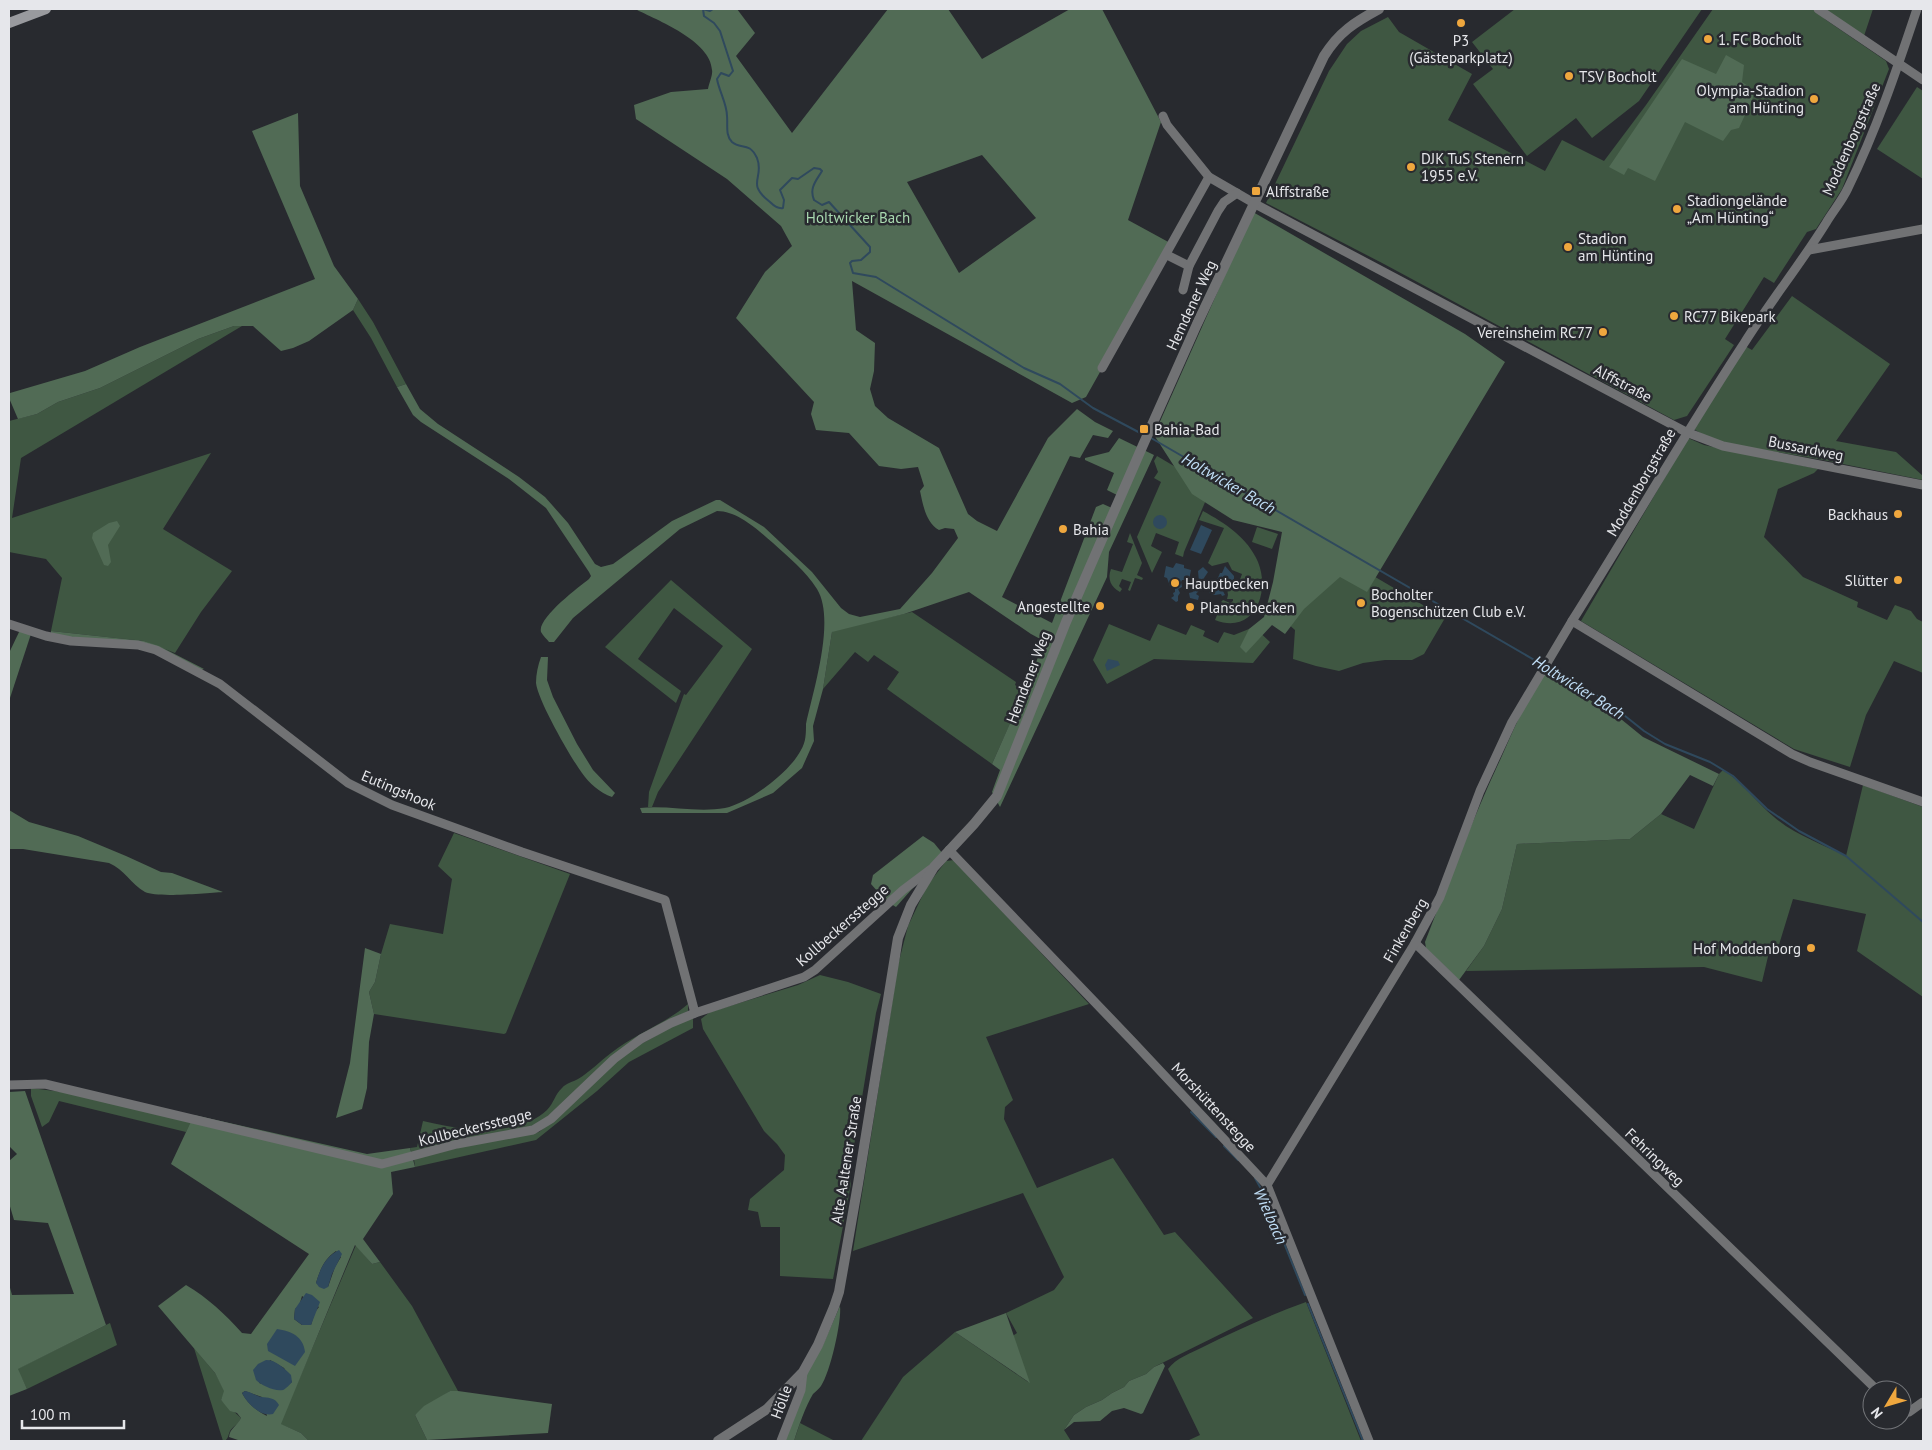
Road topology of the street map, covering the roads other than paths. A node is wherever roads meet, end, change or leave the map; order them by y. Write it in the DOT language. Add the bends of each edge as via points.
graph roads {
  1 [pos="46,9"];
  2 [pos="1379,9"];
  3 [pos="1388,9"];
  4 [pos="1818,9"];
  5 [pos="1917,9"];
  6 [pos="9,23"];
  7 [pos="1343,30"];
  8 [pos="1899,63"];
  9 [pos="1923,80"];
  10 [pos="1163,116"];
  11 [pos="1209,177"];
  12 [pos="1236,193"];
  13 [pos="1256,203"];
  14 [pos="1923,229"];
  15 [pos="1809,250"];
  16 [pos="1167,255"];
  17 [pos="1189,266"];
  18 [pos="1183,290"];
  19 [pos="1102,368"];
  20 [pos="1686,432"];
  21 [pos="1923,485"];
  22 [pos="1572,621"];
  23 [pos="9,624"];
  24 [pos="1923,802"];
  25 [pos="949,850"];
  26 [pos="934,867"];
  27 [pos="1415,943"];
  28 [pos="695,1013"];
  29 [pos="9,1085"];
  30 [pos="1267,1185"];
  31 [pos="803,1372"];
  32 [pos="1867,1380"];
  33 [pos="1923,1402"];
  34 [pos="1912,1409"];
  35 [pos="718,1441"];
  36 [pos="781,1441"];
  37 [pos="1369,1441"];
  1 -- 6 [label="main road"];
  2 -- 7 [label="street, Hemdener Weg"];
  3 -- 7 [label="street, Hemdener Weg"];
  4 -- 8 [label="street"];
  5 -- 8 [label="street, Moddenborgstraße"];
  7 -- 13 [label="street, Hemdener Weg" via="1324,56"];
  8 -- 9 [label="street"];
  8 -- 15 [label="street, Moddenborgstraße" via="1848,188"];
  10 -- 11 [label="street"];
  11 -- 12 [label="street"];
  11 -- 16 [label="street"];
  12 -- 13 [label="street"];
  12 -- 17 [label="street, Hemdener Weg" via="1218,210"];
  13 -- 20 [label="street, Alffstraße"];
  13 -- 25 [label="street, Hemdener Weg" via="1143,445 1066,622 1000,789 974,824"];
  14 -- 15 [label="street"];
  15 -- 20 [label="street, Moddenborgstraße"];
  16 -- 17 [label="street, Hemdener Weg"];
  16 -- 19 [label="street"];
  17 -- 18 [label="street, Hemdener Weg"];
  20 -- 21 [label="street, Bussardweg" via="1723,446"];
  20 -- 22 [label="street, Moddenborgstraße"];
  22 -- 24 [label="street" via="1792,754"];
  22 -- 27 [label="street, Finkenberg" via="1512,722 1480,791 1440,897"];
  23 -- 28 [label="street, Eutingshook" via="71,641 138,645 156,650 220,684 348,783 383,801 665,900"];
  25 -- 26 [label="street, Alte Aaltener Straße"];
  25 -- 30 [label="street, Morshüttenstegge"];
  26 -- 28 [label="street, Kollbeckersstegge" via="804,977"];
  26 -- 31 [label="street, Alte Aaltener Straße" via="911,905 898,938 839,1292 818,1345"];
  27 -- 30 [label="street, Finkenberg"];
  27 -- 32 [label="street, Fehringweg"];
  28 -- 29 [label="street, Kollbeckersstegge" via="641,1039 614,1058 551,1119 532,1130 457,1144 382,1164 45,1084"];
  30 -- 37 [label="street, Morshüttenstegge"];
  31 -- 35 [label="street, Alte Aaltener Straße" via="767,1408"];
  31 -- 36 [label="street, Hölle" via="801,1390"];
  33 -- 34 [label="street"];
}
